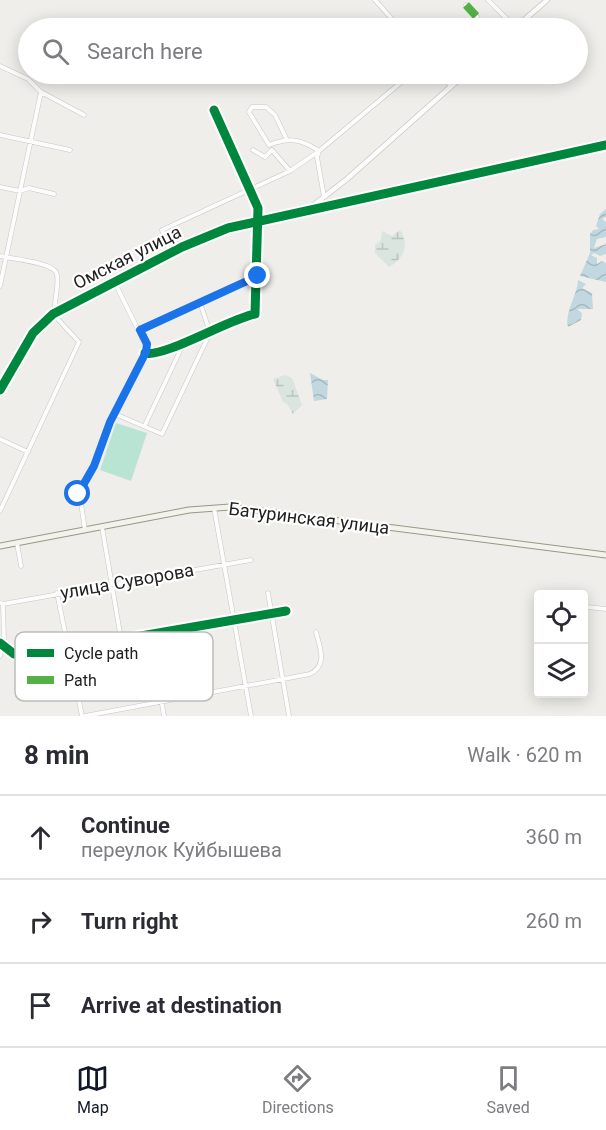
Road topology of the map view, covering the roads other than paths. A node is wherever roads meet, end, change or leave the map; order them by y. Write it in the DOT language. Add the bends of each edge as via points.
graph roads {
  1 [pos="375,0"];
  2 [pos="488,0"];
  3 [pos="547,0"];
  4 [pos="466,5"];
  5 [pos="391,18"];
  6 [pos="477,18"];
  7 [pos="505,18"];
  8 [pos="526,18"];
  9 [pos="0,66"];
  10 [pos="18,74"];
  11 [pos="33,84"];
  12 [pos="399,84"];
  13 [pos="453,84"];
  14 [pos="451,86"];
  15 [pos="41,92"];
  16 [pos="214,110"];
  17 [pos="84,115"];
  18 [pos="0,135"];
  19 [pos="286,138"];
  20 [pos="30,141"];
  21 [pos="606,145"];
  22 [pos="70,150"];
  23 [pos="253,150"];
  24 [pos="319,151"];
  25 [pos="290,171"];
  26 [pos="0,187"];
  27 [pos="251,188"];
  28 [pos="20,191"];
  29 [pos="54,194"];
  30 [pos="324,197"];
  31 [pos="309,208"];
  32 [pos="257,222"];
  33 [pos="170,253"];
  34 [pos="0,256"];
  35 [pos="6,257"];
  36 [pos="258,276"];
  37 [pos="114,281"];
  38 [pos="0,286"];
  39 [pos="200,302"];
  40 [pos="55,306"];
  41 [pos="53,314"];
  42 [pos="140,330"];
  43 [pos="210,330"];
  44 [pos="181,342"];
  45 [pos="146,352"];
  46 [pos="0,390"];
  47 [pos="115,414"];
  48 [pos="145,425"];
  49 [pos="0,440"];
  50 [pos="28,452"];
  51 [pos="214,508"];
  52 [pos="0,511"];
  53 [pos="102,527"];
  54 [pos="85,530"];
  55 [pos="17,543"];
  56 [pos="0,546"];
  57 [pos="606,555"];
  58 [pos="250,560"];
  59 [pos="224,563"];
  60 [pos="21,566"];
  61 [pos="112,583"];
  62 [pos="57,593"];
  63 [pos="268,593"];
  64 [pos="2,604"];
  65 [pos="588,607"];
  66 [pos="606,609"];
  67 [pos="286,610"];
  68 [pos="271,613"];
  69 [pos="234,620"];
  70 [pos="198,626"];
  71 [pos="65,632"];
  72 [pos="120,632"];
  73 [pos="162,632"];
  74 [pos="199,632"];
  75 [pos="316,632"];
  76 [pos="2,645"];
  77 [pos="15,654"];
  78 [pos="0,656"];
  79 [pos="283,680"];
  80 [pos="245,686"];
  81 [pos="213,692"];
  82 [pos="80,701"];
  83 [pos="162,701"];
  84 [pos="117,710"];
  85 [pos="83,716"];
  86 [pos="118,716"];
  87 [pos="164,716"];
  88 [pos="250,716"];
  89 [pos="289,716"];
  1 -- 5 [label="street"];
  2 -- 7 [label="street"];
  3 -- 8 [label="street"];
  4 -- 6 [label="street"];
  9 -- 10 [label="street"];
  11 -- 15 [label="street"];
  12 -- 24 [label="street"];
  13 -- 14 [label="street"];
  14 -- 30 [label="street"];
  15 -- 17 [label="street"];
  15 -- 20 [label="street"];
  16 -- 27 [label="street"];
  18 -- 20 [label="street"];
  19 -- 19 [label="street" via="269,145 249,112 252,106 266,107 275,115"];
  19 -- 24 [label="street" via="305,142"];
  20 -- 22 [label="street"];
  20 -- 28 [label="street"];
  21 -- 31 [label="street, Омская улица"];
  23 -- 25 [label="street" via="265,157 272,150"];
  24 -- 25 [label="street"];
  24 -- 30 [label="street"];
  25 -- 27 [label="street"];
  26 -- 28 [label="street"];
  27 -- 32 [label="street" via="258,208"];
  27 -- 33 [label="street" via="162,230"];
  28 -- 29 [label="street" via="29,188"];
  28 -- 35 [label="street"];
  30 -- 31 [label="street"];
  31 -- 32 [label="street, Омская улица"];
  32 -- 33 [label="street, Омская улица" via="211,234"];
  32 -- 36 [label="street"];
  33 -- 37 [label="street, Омская улица"];
  34 -- 35 [label="street"];
  35 -- 38 [label="street"];
  35 -- 40 [label="street" via="54,269"];
  36 -- 39 [label="street"];
  36 -- 43 [label="street" via="255,314"];
  37 -- 41 [label="street, Омская улица"];
  37 -- 42 [label="street"];
  39 -- 42 [label="street"];
  39 -- 43 [label="street"];
  41 -- 46 [label="street, Омская улица" via="33,333"];
  41 -- 50 [label="street" via="79,342"];
  42 -- 45 [label="street" via="147,344"];
  43 -- 44 [label="street"];
  43 -- 48 [label="street" via="162,434"];
  44 -- 45 [label="street" via="157,353"];
  44 -- 48 [label="street"];
  45 -- 47 [label="street"];
  47 -- 48 [label="street"];
  47 -- 54 [label="street" via="94,466 79,490"];
  49 -- 50 [label="street"];
  50 -- 52 [label="street"];
  51 -- 53 [label="main road, Батуринская улица"];
  51 -- 57 [label="main road, Батуринская улица"];
  51 -- 59 [label="street"];
  53 -- 54 [label="main road, Батуринская улица"];
  53 -- 61 [label="street"];
  54 -- 55 [label="main road, Батуринская улица"];
  55 -- 56 [label="main road, Батуринская улица"];
  55 -- 60 [label="street"];
  58 -- 59 [label="street, улица Суворова"];
  59 -- 61 [label="street, улица Суворова"];
  59 -- 69 [label="street"];
  61 -- 62 [label="street, улица Суворова"];
  61 -- 72 [label="street"];
  62 -- 64 [label="street, улица Суворова"];
  62 -- 71 [label="street"];
  63 -- 68 [label="street"];
  64 -- 76 [label="street"];
  65 -- 66 [label="street"];
  67 -- 68 [label="street"];
  68 -- 69 [label="street"];
  68 -- 79 [label="street"];
  69 -- 70 [label="street"];
  69 -- 80 [label="street"];
  70 -- 73 [label="street"];
  70 -- 74 [label="street"];
  75 -- 79 [label="street" via="320,668"];
  76 -- 77 [label="street"];
  76 -- 78 [label="street"];
  79 -- 80 [label="street"];
  79 -- 89 [label="street"];
  80 -- 81 [label="street"];
  80 -- 88 [label="street"];
  82 -- 85 [label="street"];
  83 -- 84 [label="street"];
  83 -- 87 [label="street"];
  84 -- 85 [label="street"];
  84 -- 86 [label="street"];
}
